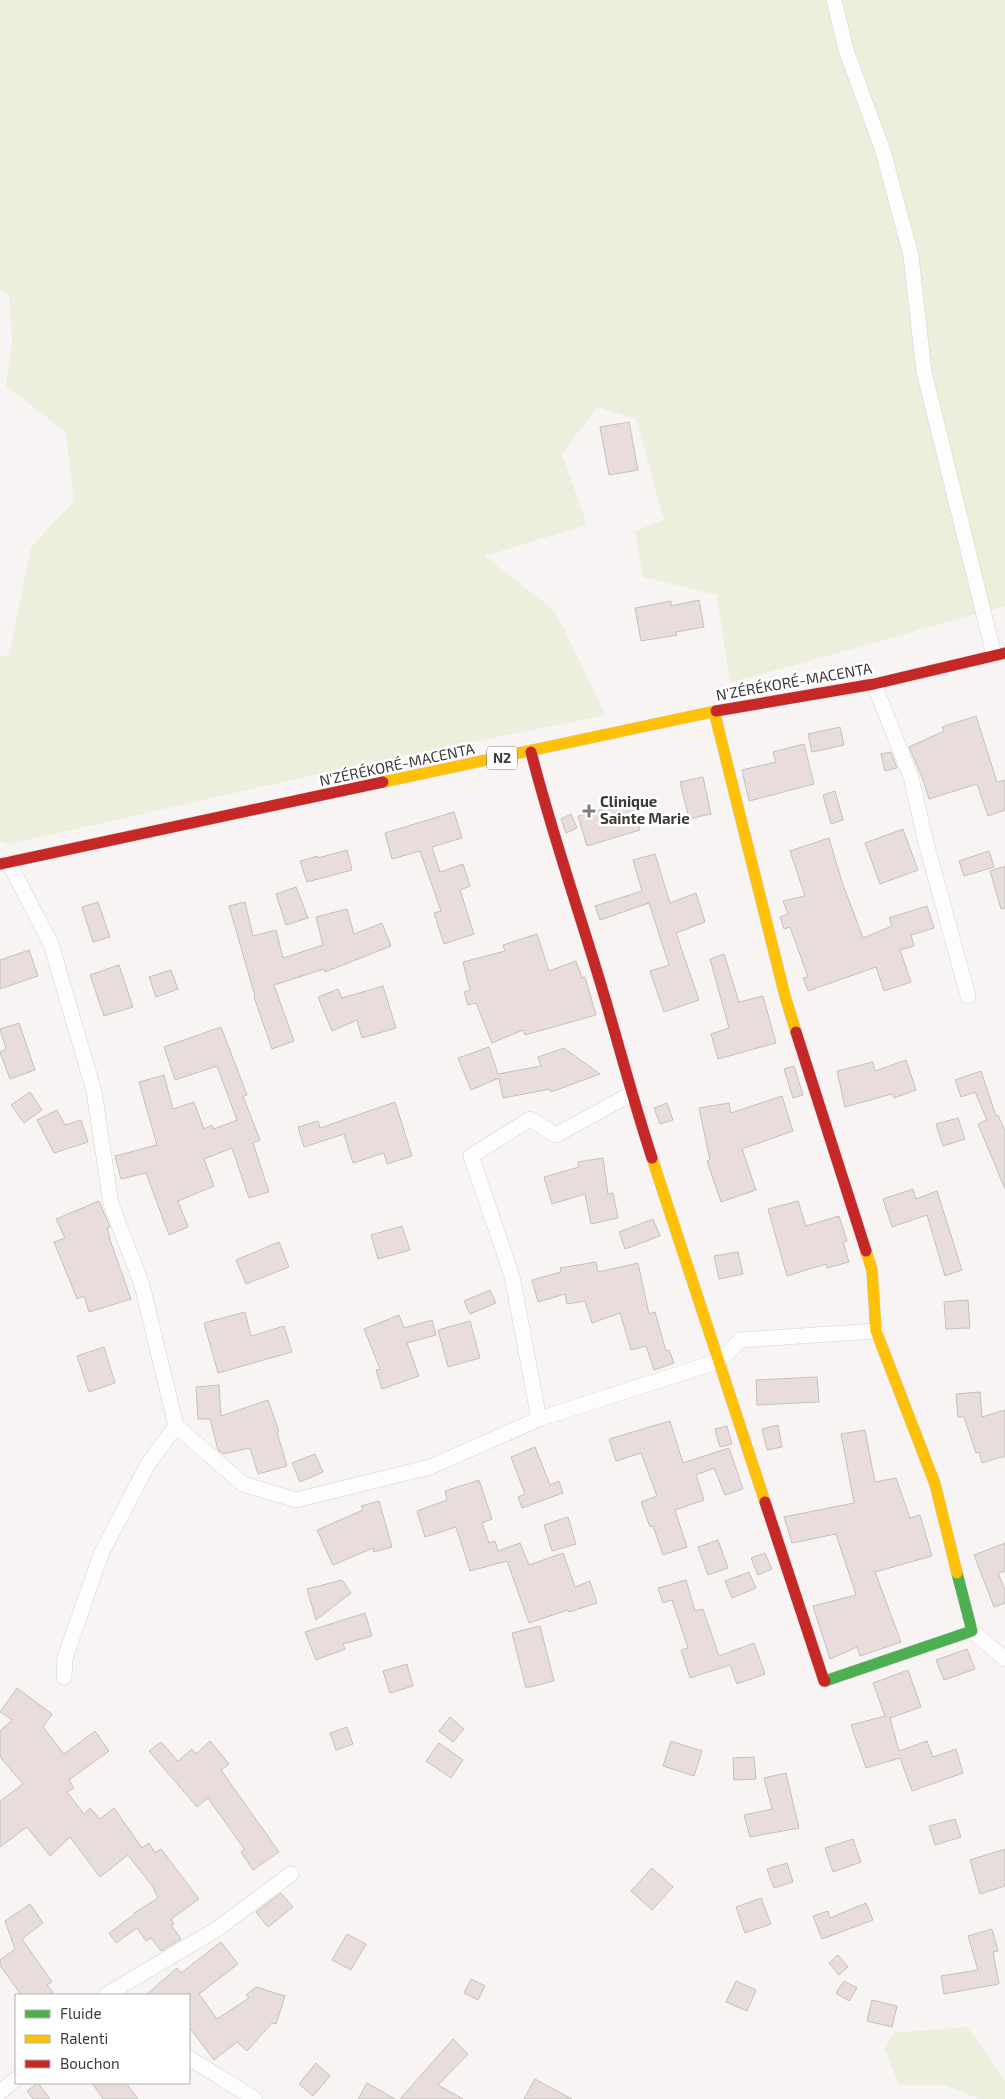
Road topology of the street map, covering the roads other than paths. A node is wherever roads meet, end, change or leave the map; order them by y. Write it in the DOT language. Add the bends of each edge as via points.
graph roads {
  1 [pos="834,0"];
  2 [pos="999,654"];
  3 [pos="874,684"];
  4 [pos="714,711"];
  5 [pos="531,752"];
  6 [pos="4,864"];
  7 [pos="968,996"];
  8 [pos="631,1094"];
  9 [pos="876,1330"];
  10 [pos="720,1362"];
  11 [pos="539,1419"];
  12 [pos="176,1426"];
  13 [pos="972,1631"];
  14 [pos="1005,1659"];
  15 [pos="64,1677"];
  16 [pos="291,1874"];
  17 [pos="114,1993"];
  18 [pos="190,2059"];
  19 [pos="15,2080"];
  20 [pos="0,2092"];
  21 [pos="254,2099"];
  1 -- 2 [label="street" via="846,50 884,151 911,256 924,372"];
  2 -- 3 [label="main road, N'ZÉRÉKORÉ-MACENTA / N2"];
  3 -- 4 [label="main road, N'ZÉRÉKORÉ-MACENTA / N2"];
  3 -- 7 [label="street" via="911,777"];
  4 -- 5 [label="main road, N'ZÉRÉKORÉ-MACENTA / N2"];
  4 -- 9 [label="main road" via="785,996 872,1270"];
  5 -- 6 [label="main road, N'ZÉRÉKORÉ-MACENTA / N2"];
  5 -- 8 [label="main road"];
  6 -- 12 [label="street" via="51,944 94,1091 111,1204 142,1284"];
  8 -- 10 [label="main road"];
  8 -- 11 [label="street" via="556,1135 530,1118 471,1156 512,1276"];
  9 -- 10 [label="street" via="741,1340"];
  9 -- 13 [label="main road" via="935,1484"];
  10 -- 11 [label="street"];
  10 -- 13 [label="main road" via="824,1682"];
  11 -- 12 [label="street" via="430,1467 296,1500 243,1484"];
  12 -- 15 [label="street" via="148,1464 101,1554 66,1658"];
  13 -- 14 [label="street"];
  16 -- 17 [label="street" via="217,1929"];
  18 -- 21 [label="street"];
  19 -- 20 [label="street"];
}
